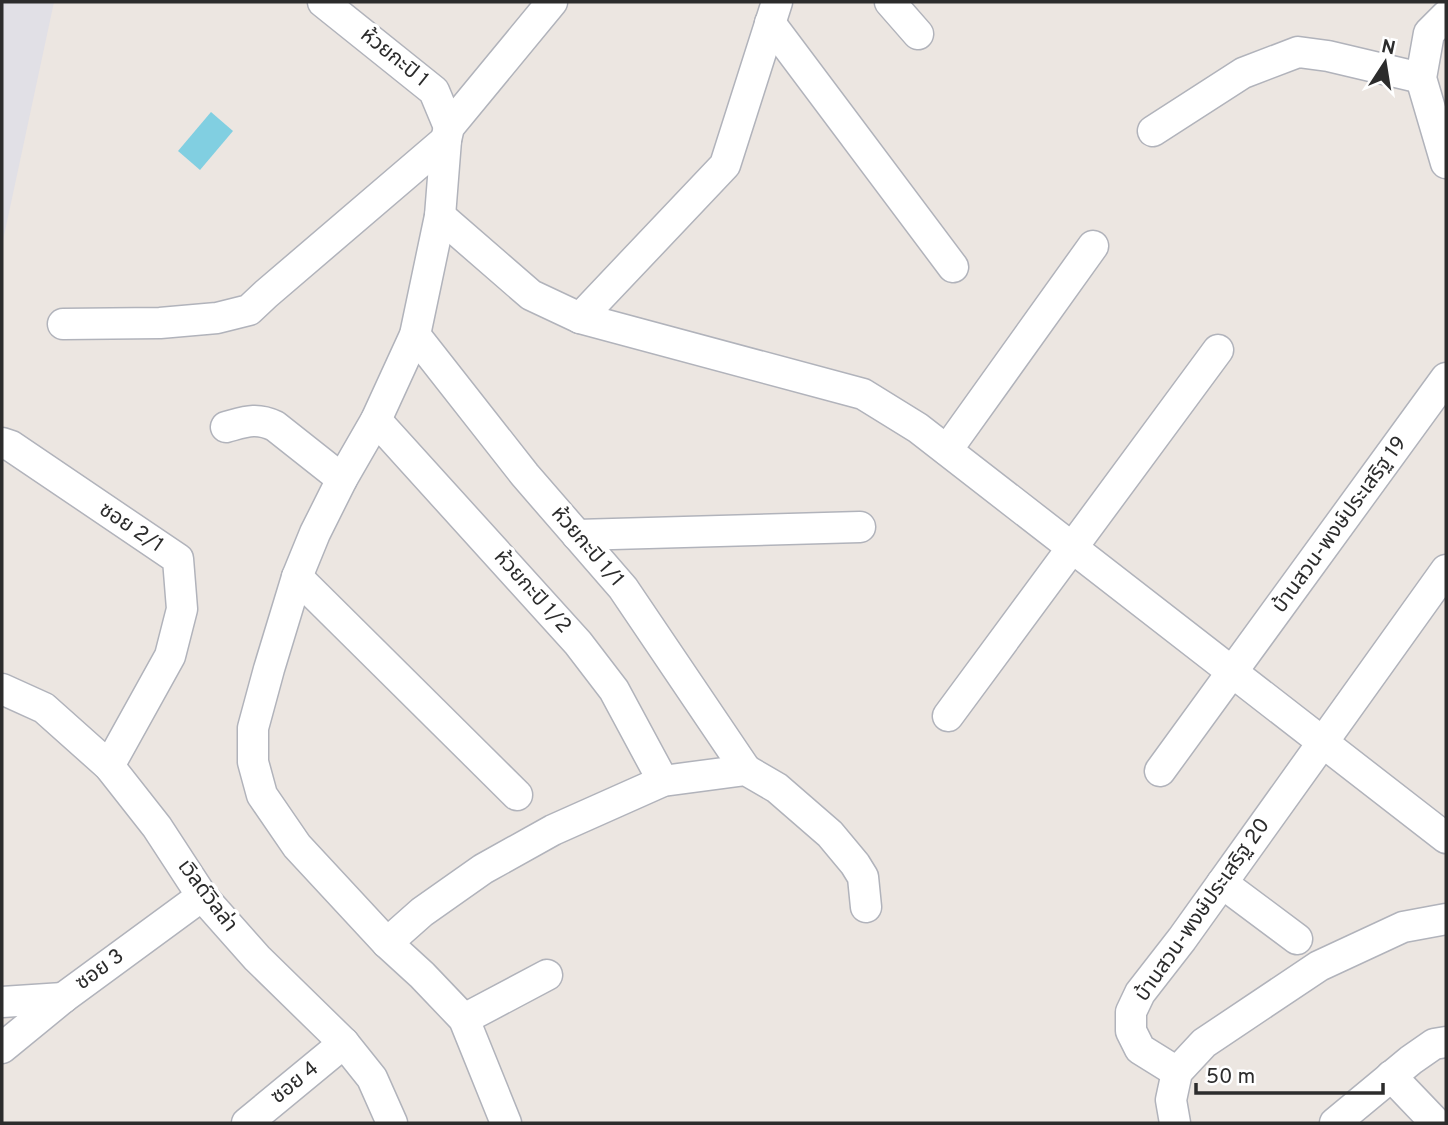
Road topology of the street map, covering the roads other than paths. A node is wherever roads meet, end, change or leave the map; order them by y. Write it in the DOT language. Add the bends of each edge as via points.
graph roads {
  1 [pos="323,2"];
  2 [pos="552,2"];
  3 [pos="890,2"];
  4 [pos="773,12"];
  5 [pos="1446,16"];
  6 [pos="918,34"];
  7 [pos="1421,78"];
  8 [pos="1153,131"];
  9 [pos="448,134"];
  10 [pos="1446,163"];
  11 [pos="440,216"];
  12 [pos="1093,246"];
  13 [pos="953,267"];
  14 [pos="580,318"];
  15 [pos="64,324"];
  16 [pos="415,335"];
  17 [pos="1218,351"];
  18 [pos="1446,378"];
  19 [pos="376,420"];
  20 [pos="226,427"];
  21 [pos="2,443"];
  22 [pos="947,450"];
  23 [pos="341,479"];
  24 [pos="860,527"];
  25 [pos="577,535"];
  26 [pos="1073,547"];
  27 [pos="1446,570"];
  28 [pos="297,577"];
  29 [pos="1233,672"];
  30 [pos="2,689"];
  31 [pos="947,716"];
  32 [pos="1323,742"];
  33 [pos="109,766"];
  34 [pos="746,770"];
  35 [pos="1160,771"];
  36 [pos="663,781"];
  37 [pos="517,795"];
  38 [pos="1446,838"];
  39 [pos="1222,883"];
  40 [pos="202,896"];
  41 [pos="866,907"];
  42 [pos="1446,919"];
  43 [pos="1297,939"];
  44 [pos="387,943"];
  45 [pos="547,975"];
  46 [pos="62,998"];
  47 [pos="2,1002"];
  48 [pos="464,1020"];
  49 [pos="1446,1042"];
  50 [pos="344,1043"];
  51 [pos="2,1048"];
  52 [pos="1177,1072"];
  53 [pos="1391,1076"];
  54 [pos="247,1123"];
  55 [pos="392,1123"];
  56 [pos="506,1123"];
  57 [pos="1175,1123"];
  58 [pos="1335,1123"];
  59 [pos="1436,1123"];
  1 -- 9 [label="street, ห้วยกะปิ 1" via="434,91"];
  2 -- 9 [label="street"];
  3 -- 6 [label="street"];
  4 -- 13 [label="street"];
  4 -- 14 [label="street" via="725,164"];
  5 -- 7 [label="street" via="1429,33"];
  7 -- 8 [label="street" via="1298,52 1243,73"];
  7 -- 10 [label="street"];
  9 -- 11 [label="street"];
  9 -- 15 [label="street" via="249,310 160,323"];
  11 -- 14 [label="street" via="531,295"];
  11 -- 16 [label="street"];
  12 -- 22 [label="street"];
  14 -- 22 [label="street" via="863,394"];
  16 -- 19 [label="street"];
  16 -- 25 [label="street, ห้วยกะปิ 1/1"];
  17 -- 26 [label="street"];
  18 -- 29 [label="street, บ้านสวน-พงษ์ประเสริฐ 19"];
  19 -- 23 [label="street"];
  19 -- 36 [label="street, ห้วยกะปิ 1/2" via="578,643 614,690"];
  20 -- 23 [label="street" via="265,421"];
  21 -- 33 [label="street, ซอย 2/1" via="178,559 182,609 170,656"];
  22 -- 26 [label="street"];
  23 -- 28 [label="street"];
  24 -- 25 [label="street"];
  25 -- 34 [label="street, ห้วยกะปิ 1/1" via="623,589"];
  26 -- 29 [label="street"];
  26 -- 31 [label="street"];
  27 -- 32 [label="street, บ้านสวน-พงษ์ประเสริฐ 20"];
  28 -- 37 [label="street"];
  28 -- 44 [label="street" via="253,728 253,762 262,795 297,846"];
  29 -- 32 [label="street"];
  29 -- 35 [label="street, บ้านสวน-พงษ์ประเสริฐ 19"];
  30 -- 33 [label="street, เวิลด์วิลล่า" via="44,708"];
  32 -- 38 [label="street"];
  32 -- 39 [label="street, บ้านสวน-พงษ์ประเสริฐ 20"];
  33 -- 40 [label="street, เวิลด์วิลล่า" via="157,827"];
  34 -- 36 [label="street"];
  34 -- 41 [label="street" via="777,788 830,834 863,877"];
  36 -- 44 [label="street" via="553,830 483,869"];
  39 -- 43 [label="street"];
  39 -- 52 [label="street, บ้านสวน-พงษ์ประเสริฐ 20" via="1140,993 1131,1012 1131,1031 1140,1049"];
  40 -- 46 [label="street, ซอย 3"];
  40 -- 50 [label="street, เวิลด์วิลล่า" via="257,958"];
  42 -- 52 [label="street" via="1403,927 1319,966 1204,1042"];
  44 -- 48 [label="street"];
  45 -- 48 [label="street"];
  46 -- 47 [label="street"];
  46 -- 51 [label="street, ซอย 3"];
  48 -- 56 [label="street"];
  49 -- 53 [label="street" via="1434,1044"];
  50 -- 54 [label="street, ซอย 4"];
  50 -- 55 [label="street, เวิลด์วิลล่า" via="372,1078"];
  52 -- 57 [label="street" via="1171,1100"];
  53 -- 58 [label="street"];
  53 -- 59 [label="street"];
}
